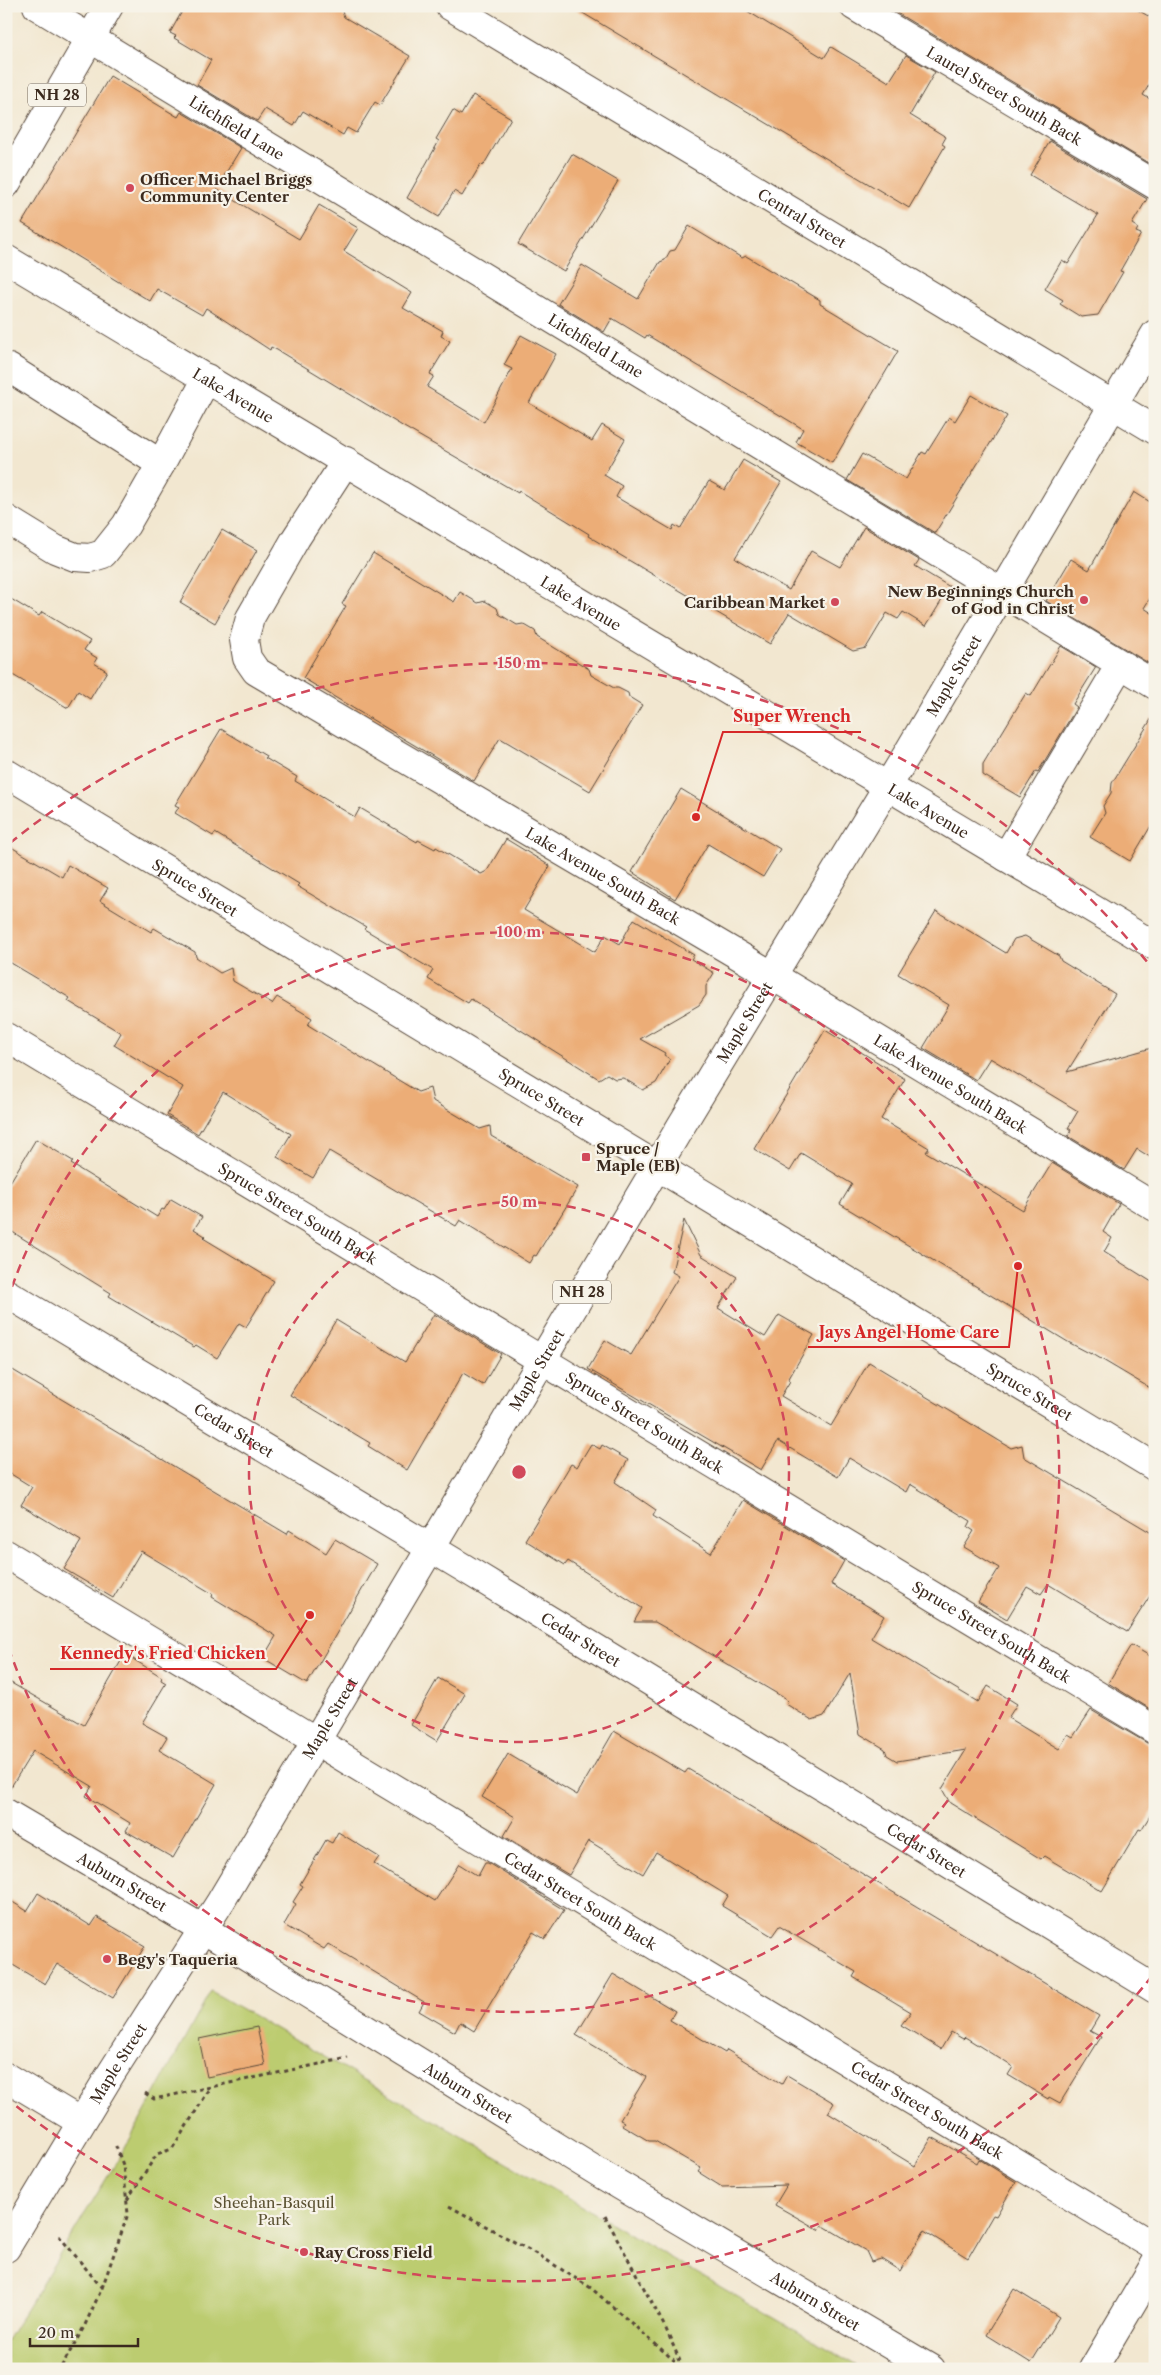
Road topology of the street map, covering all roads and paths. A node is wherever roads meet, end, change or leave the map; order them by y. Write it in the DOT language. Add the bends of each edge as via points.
graph roads {
  1 [pos="38,6"];
  2 [pos="108,6"];
  3 [pos="450,6"];
  4 [pos="854,6"];
  5 [pos="90,37"];
  6 [pos="6,184"];
  7 [pos="1155,185"];
  8 [pos="6,259"];
  9 [pos="1155,334"];
  10 [pos="9,368"];
  11 [pos="206,378"];
  12 [pos="1113,404"];
  13 [pos="1155,430"];
  14 [pos="346,460"];
  15 [pos="161,464"];
  16 [pos="6,519"];
  17 [pos="1001,593"];
  18 [pos="1120,665"];
  19 [pos="1155,685"];
  20 [pos="6,773"];
  21 [pos="888,786"];
  22 [pos="1006,857"];
  23 [pos="1155,946"];
  24 [pos="773,976"];
  25 [pos="6,1037"];
  26 [pos="656,1167"];
  27 [pos="1155,1207"];
  28 [pos="6,1293"];
  29 [pos="542,1359"];
  30 [pos="1155,1467"];
  31 [pos="430,1547"];
  32 [pos="6,1554"];
  33 [pos="1155,1730"];
  34 [pos="315,1740"];
  35 [pos="6,1813"];
  36 [pos="203,1929"];
  37 [pos="1155,1989"];
  38 [pos="348,2058"];
  39 [pos="6,2077"];
  40 [pos="211,2087"];
  41 [pos="145,2093"];
  42 [pos="82,2122"];
  43 [pos="115,2144"];
  44 [pos="126,2200"];
  45 [pos="449,2206"];
  46 [pos="602,2209"];
  47 [pos="59,2236"];
  48 [pos="1155,2247"];
  49 [pos="6,2248"];
  50 [pos="1155,2264"];
  51 [pos="102,2288"];
  52 [pos="681,2364"];
  53 [pos="60,2369"];
  54 [pos="684,2369"];
  55 [pos="930,2369"];
  56 [pos="1093,2369"];
  1 -- 5 [label="street, Litchfield Lane"];
  2 -- 5 [label="street, NH 28"];
  3 -- 12 [label="street, Central Street"];
  4 -- 7 [label="street, Laurel Street South Back"];
  5 -- 6 [label="street, NH 28"];
  5 -- 17 [label="street, Litchfield Lane"];
  8 -- 11 [label="street, Lake Avenue"];
  9 -- 12 [label="street, Maple Street / NH 28"];
  10 -- 15 [label="street"];
  11 -- 14 [label="street, Lake Avenue"];
  11 -- 15 [label="street"];
  12 -- 13 [label="street, Central Street"];
  12 -- 17 [label="street, Maple Street / NH 28"];
  14 -- 21 [label="street, Lake Avenue"];
  14 -- 24 [label="street, Lake Avenue South Back" via="250,618 244,640 247,658 256,671"];
  15 -- 16 [label="street" via="126,525 104,554 90,558 75,557"];
  17 -- 18 [label="street, Litchfield Lane"];
  17 -- 21 [label="street, Maple Street / NH 28"];
  18 -- 19 [label="street, Litchfield Lane"];
  18 -- 22 [label="street"];
  20 -- 26 [label="street, Spruce Street"];
  21 -- 22 [label="street, Lake Avenue"];
  21 -- 24 [label="street, Maple Street / NH 28"];
  22 -- 23 [label="street, Lake Avenue"];
  24 -- 26 [label="street, Maple Street / NH 28"];
  24 -- 27 [label="street, Lake Avenue South Back"];
  25 -- 29 [label="street, Spruce Street South Back"];
  26 -- 29 [label="street, Maple Street / NH 28"];
  26 -- 30 [label="street, Spruce Street"];
  28 -- 31 [label="street, Cedar Street"];
  29 -- 31 [label="street, Maple Street / NH 28"];
  29 -- 33 [label="street, Spruce Street South Back"];
  31 -- 34 [label="street, Maple Street / NH 28"];
  31 -- 37 [label="street, Cedar Street"];
  32 -- 34 [label="street, Cedar Street South Back"];
  34 -- 36 [label="street, Maple Street / NH 28"];
  34 -- 48 [label="street, Cedar Street South Back"];
  35 -- 36 [label="street, Auburn Street"];
  36 -- 42 [label="street, Maple Street / NH 28"];
  36 -- 55 [label="street, Auburn Street" via="606,2177"];
  38 -- 40 [label="path"];
  39 -- 42 [label="street"];
  40 -- 41 [label="path" via="154,2099"];
  40 -- 44 [label="path" via="172,2148 157,2154"];
  42 -- 49 [label="street, Maple Street / NH 28"];
  43 -- 44 [label="path" via="123,2165"];
  44 -- 51 [label="path" via="128,2214"];
  45 -- 52 [label="path" via="591,2288"];
  46 -- 52 [label="path" via="666,2329"];
  47 -- 51 [label="path"];
  50 -- 56 [label="street"];
  51 -- 53 [label="path"];
  52 -- 54 [label="path"];
}
